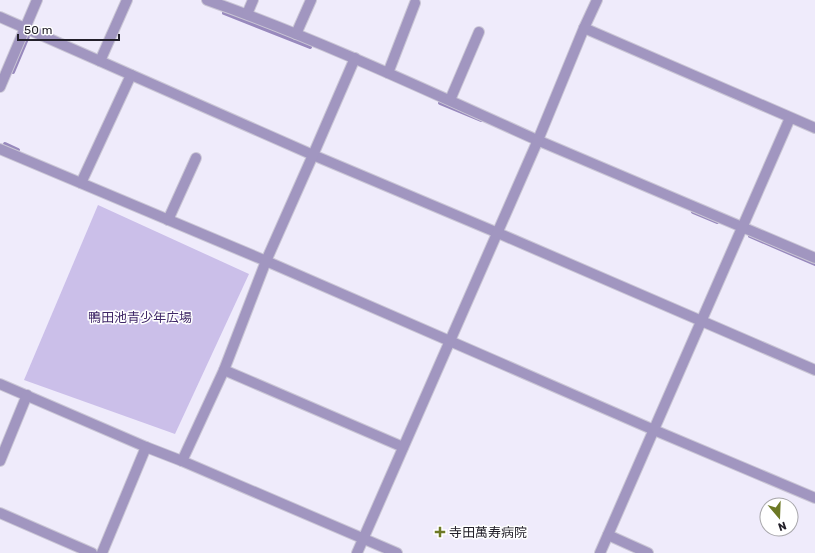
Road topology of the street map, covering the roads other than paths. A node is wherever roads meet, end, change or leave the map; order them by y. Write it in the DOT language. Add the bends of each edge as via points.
graph roads {
  1 [pos="37,0"];
  2 [pos="127,0"];
  3 [pos="207,0"];
  4 [pos="253,0"];
  5 [pos="312,0"];
  6 [pos="597,0"];
  7 [pos="415,3"];
  8 [pos="247,14"];
  9 [pos="0,18"];
  10 [pos="25,28"];
  11 [pos="584,28"];
  12 [pos="479,32"];
  13 [pos="296,34"];
  14 [pos="355,58"];
  15 [pos="100,61"];
  16 [pos="388,73"];
  17 [pos="131,75"];
  18 [pos="0,86"];
  19 [pos="450,100"];
  20 [pos="790,118"];
  21 [pos="815,128"];
  22 [pos="538,140"];
  23 [pos="0,149"];
  24 [pos="313,155"];
  25 [pos="196,158"];
  26 [pos="81,183"];
  27 [pos="168,220"];
  28 [pos="743,227"];
  29 [pos="498,232"];
  30 [pos="815,258"];
  31 [pos="266,261"];
  32 [pos="702,321"];
  33 [pos="451,341"];
  34 [pos="224,370"];
  35 [pos="815,370"];
  36 [pos="0,384"];
  37 [pos="27,395"];
  38 [pos="654,430"];
  39 [pos="146,447"];
  40 [pos="403,447"];
  41 [pos="0,461"];
  42 [pos="182,461"];
  43 [pos="815,498"];
  44 [pos="0,513"];
  45 [pos="608,535"];
  46 [pos="363,538"];
  47 [pos="92,553"];
  48 [pos="102,553"];
  49 [pos="357,553"];
  50 [pos="397,553"];
  51 [pos="600,553"];
  52 [pos="648,553"];
  1 -- 10 [label="street"];
  2 -- 15 [label="street"];
  3 -- 8 [label="street"];
  4 -- 8 [label="street"];
  5 -- 13 [label="street"];
  6 -- 11 [label="street"];
  7 -- 16 [label="street"];
  8 -- 13 [label="street"];
  9 -- 10 [label="street"];
  10 -- 15 [label="street"];
  10 -- 18 [label="street"];
  11 -- 20 [label="street"];
  11 -- 22 [label="street"];
  12 -- 19 [label="street"];
  13 -- 14 [label="street"];
  14 -- 16 [label="street"];
  14 -- 24 [label="street"];
  15 -- 17 [label="street"];
  16 -- 19 [label="street"];
  17 -- 24 [label="street"];
  17 -- 26 [label="street"];
  19 -- 22 [label="street"];
  20 -- 21 [label="street"];
  20 -- 28 [label="street"];
  22 -- 28 [label="street"];
  22 -- 29 [label="street"];
  23 -- 26 [label="street"];
  24 -- 29 [label="street"];
  24 -- 31 [label="street"];
  25 -- 27 [label="street"];
  26 -- 27 [label="street"];
  27 -- 31 [label="street"];
  28 -- 30 [label="street"];
  28 -- 32 [label="street"];
  29 -- 32 [label="street"];
  29 -- 33 [label="street"];
  31 -- 33 [label="street"];
  31 -- 34 [label="street"];
  32 -- 35 [label="street"];
  32 -- 38 [label="street"];
  33 -- 38 [label="street"];
  33 -- 40 [label="street"];
  34 -- 40 [label="street"];
  34 -- 42 [label="street"];
  36 -- 37 [label="street"];
  37 -- 39 [label="street"];
  37 -- 41 [label="street"];
  38 -- 43 [label="street"];
  38 -- 45 [label="street"];
  39 -- 42 [label="street"];
  39 -- 48 [label="street"];
  40 -- 46 [label="street"];
  42 -- 46 [label="street"];
  44 -- 47 [label="street"];
  45 -- 51 [label="street"];
  45 -- 52 [label="street"];
  46 -- 49 [label="street"];
  46 -- 50 [label="street"];
}
